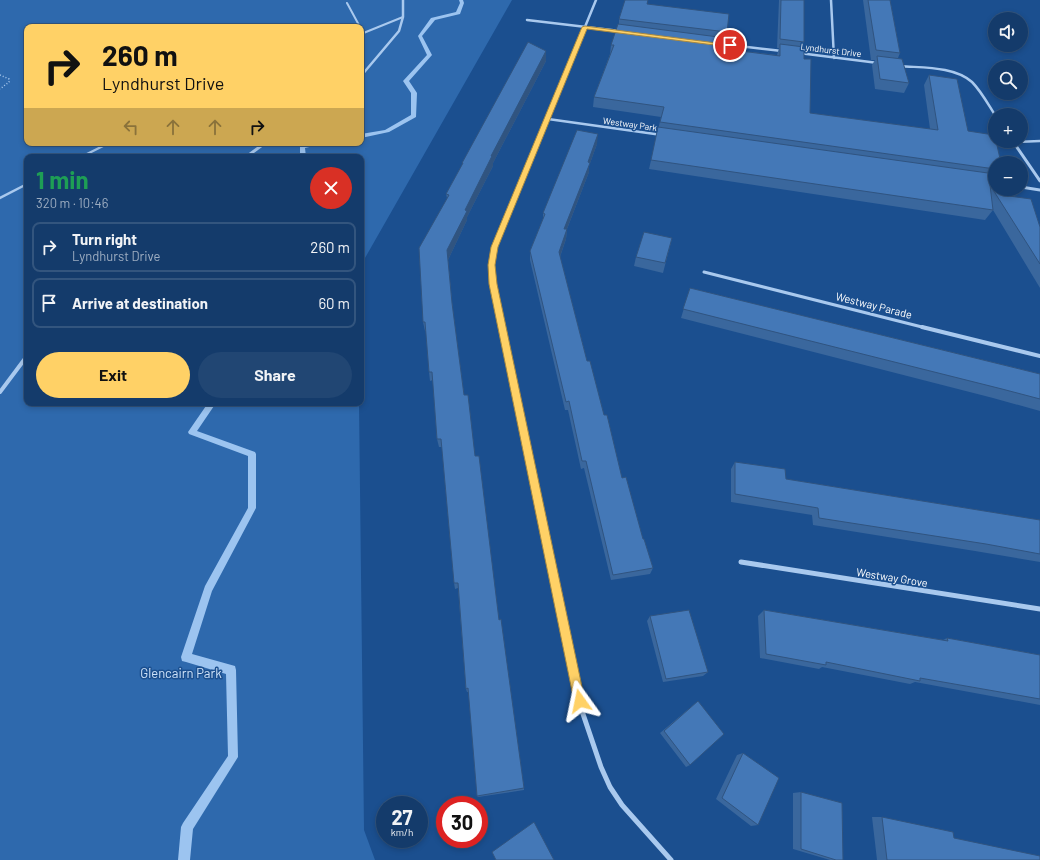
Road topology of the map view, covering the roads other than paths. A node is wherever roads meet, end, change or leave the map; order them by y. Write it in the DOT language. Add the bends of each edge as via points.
graph roads {
  1 [pos="403,0"];
  2 [pos="596,0"];
  3 [pos="831,0"];
  4 [pos="347,2"];
  5 [pos="403,17"];
  6 [pos="527,20"];
  7 [pos="359,24"];
  8 [pos="585,27"];
  9 [pos="626,32"];
  10 [pos="364,33"];
  11 [pos="718,44"];
  12 [pos="788,52"];
  13 [pos="796,53"];
  14 [pos="834,58"];
  15 [pos="881,63"];
  16 [pos="897,65"];
  17 [pos="364,72"];
  18 [pos="990,108"];
  19 [pos="548,119"];
  20 [pos="666,136"];
  21 [pos="1028,141"];
  22 [pos="1040,141"];
  23 [pos="103,146"];
  24 [pos="261,146"];
  25 [pos="1017,148"];
  26 [pos="87,154"];
  27 [pos="250,154"];
  28 [pos="1040,181"];
  29 [pos="24,186"];
  30 [pos="1028,188"];
  31 [pos="1040,190"];
  32 [pos="0,198"];
  33 [pos="704,272"];
  34 [pos="1040,356"];
  35 [pos="24,360"];
  36 [pos="0,392"];
  37 [pos="741,562"];
  38 [pos="1040,609"];
  39 [pos="671,860"];
  1 -- 5 [label="street"];
  2 -- 8 [label="street"];
  3 -- 14 [label="street"];
  4 -- 7 [label="lane"];
  5 -- 10 [label="lane"];
  5 -- 17 [label="street" via="399,31"];
  6 -- 8 [label="street"];
  8 -- 9 [label="street"];
  8 -- 19 [label="street"];
  11 -- 12 [label="street, Lyndhurst Drive"];
  13 -- 14 [label="street, Lyndhurst Drive"];
  14 -- 15 [label="street, Lyndhurst Drive"];
  16 -- 18 [label="street" via="947,71 963,76 973,83"];
  19 -- 20 [label="street, Westway Park"];
  19 -- 39 [label="street" via="495,247 492,265 493,284 582,714 597,759 616,796 645,834"];
  21 -- 22 [label="street"];
  23 -- 26 [label="lane"];
  24 -- 27 [label="street"];
  25 -- 28 [label="street"];
  29 -- 32 [label="lane"];
  30 -- 31 [label="street"];
  33 -- 34 [label="street, Westway Parade"];
  35 -- 36 [label="street"];
  37 -- 38 [label="street, Westway Grove"];
}
